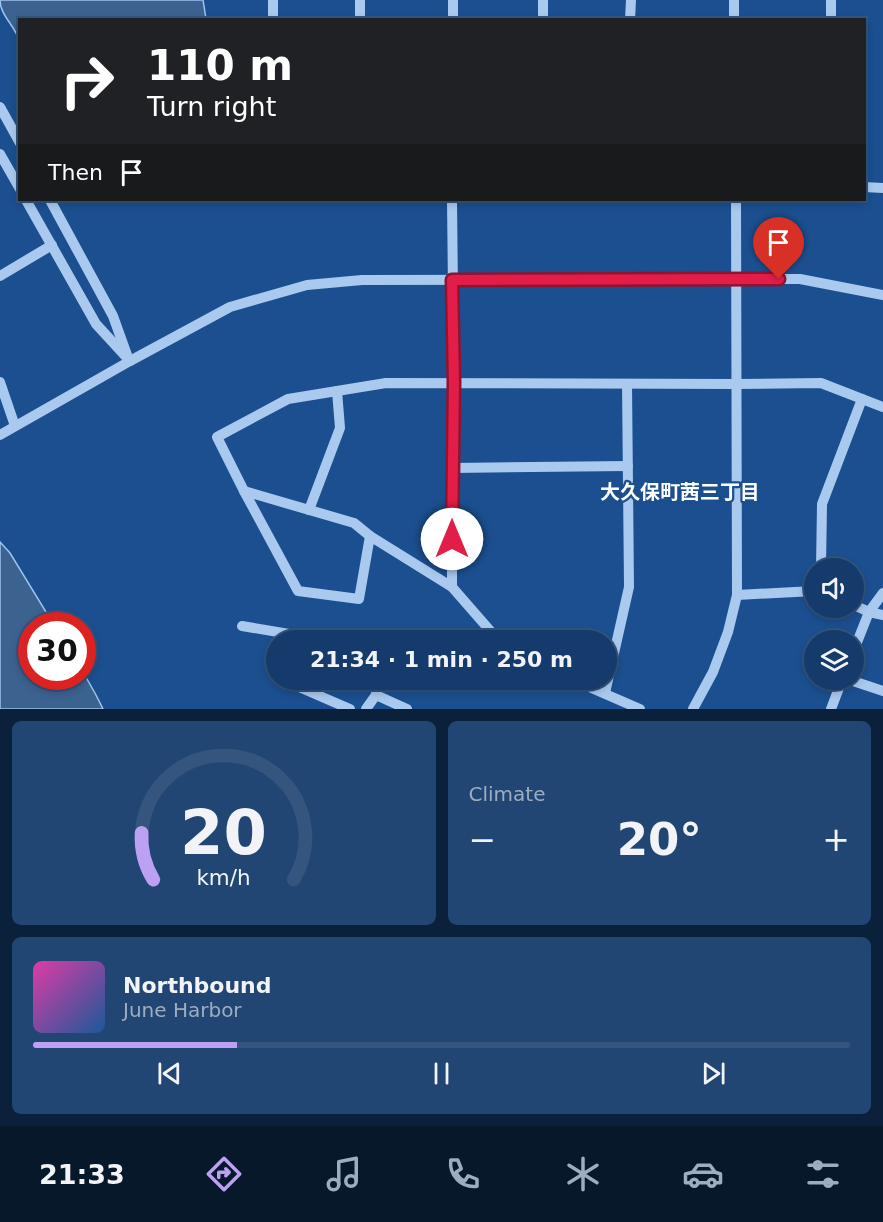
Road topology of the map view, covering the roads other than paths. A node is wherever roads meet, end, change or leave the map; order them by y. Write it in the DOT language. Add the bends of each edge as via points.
graph roads {
  1 [pos="273,0"];
  2 [pos="360,0"];
  3 [pos="453,0"];
  4 [pos="543,0"];
  5 [pos="631,0"];
  6 [pos="734,0"];
  7 [pos="831,0"];
  8 [pos="273,18"];
  9 [pos="360,18"];
  10 [pos="453,18"];
  11 [pos="543,18"];
  12 [pos="630,18"];
  13 [pos="734,18"];
  14 [pos="831,18"];
  15 [pos="0,107"];
  16 [pos="18,139"];
  17 [pos="0,154"];
  18 [pos="18,186"];
  19 [pos="866,187"];
  20 [pos="883,188"];
  21 [pos="27,201"];
  22 [pos="51,201"];
  23 [pos="452,201"];
  24 [pos="736,201"];
  25 [pos="52,245"];
  26 [pos="0,276"];
  27 [pos="737,279"];
  28 [pos="452,280"];
  29 [pos="883,295"];
  30 [pos="130,361"];
  31 [pos="0,382"];
  32 [pos="454,382"];
  33 [pos="627,384"];
  34 [pos="737,384"];
  35 [pos="337,391"];
  36 [pos="862,399"];
  37 [pos="883,406"];
  38 [pos="15,426"];
  39 [pos="0,435"];
  40 [pos="628,466"];
  41 [pos="452,468"];
  42 [pos="244,491"];
  43 [pos="309,510"];
  44 [pos="370,536"];
  45 [pos="821,558"];
  46 [pos="452,587"];
  47 [pos="804,592"];
  48 [pos="883,593"];
  49 [pos="737,595"];
  50 [pos="864,610"];
  51 [pos="869,612"];
  52 [pos="883,615"];
  53 [pos="242,626"];
  54 [pos="266,630"];
  55 [pos="490,630"];
  56 [pos="862,630"];
  57 [pos="864,685"];
  58 [pos="306,690"];
  59 [pos="376,690"];
  60 [pos="597,690"];
  61 [pos="838,690"];
  62 [pos="883,692"];
  63 [pos="604,693"];
  64 [pos="376,695"];
  65 [pos="350,709"];
  66 [pos="366,709"];
  67 [pos="407,709"];
  68 [pos="640,709"];
  69 [pos="693,709"];
  70 [pos="831,709"];
  1 -- 8 [label="street"];
  2 -- 9 [label="street"];
  3 -- 10 [label="street"];
  4 -- 11 [label="street"];
  5 -- 12 [label="street"];
  6 -- 13 [label="street"];
  7 -- 14 [label="street"];
  15 -- 16 [label="street"];
  17 -- 18 [label="street"];
  19 -- 20 [label="street"];
  21 -- 25 [label="street"];
  22 -- 30 [label="street" via="113,316"];
  23 -- 28 [label="street"];
  24 -- 27 [label="street"];
  25 -- 26 [label="street"];
  25 -- 30 [label="street" via="96,324"];
  27 -- 28 [label="street"];
  27 -- 29 [label="street" via="800,279"];
  27 -- 34 [label="street"];
  28 -- 30 [label="street" via="362,280 307,285 230,307"];
  28 -- 32 [label="street"];
  30 -- 38 [label="street"];
  31 -- 38 [label="street"];
  32 -- 33 [label="street"];
  32 -- 35 [label="street" via="386,383"];
  32 -- 41 [label="street"];
  33 -- 34 [label="street"];
  33 -- 40 [label="street"];
  34 -- 36 [label="street" via="821,382"];
  34 -- 49 [label="street"];
  35 -- 42 [label="street" via="288,399 217,438"];
  35 -- 43 [label="street" via="340,428"];
  36 -- 37 [label="street"];
  36 -- 45 [label="street" via="822,504"];
  38 -- 39 [label="street"];
  40 -- 41 [label="street"];
  40 -- 63 [label="street" via="629,587"];
  41 -- 46 [label="street"];
  42 -- 43 [label="street"];
  42 -- 44 [label="street" via="298,591 359,599"];
  43 -- 44 [label="street" via="354,523"];
  44 -- 46 [label="street"];
  46 -- 55 [label="street"];
  47 -- 49 [label="street"];
  48 -- 51 [label="street"];
  49 -- 69 [label="street" via="713,672"];
  50 -- 51 [label="street"];
  51 -- 52 [label="street"];
  51 -- 56 [label="street"];
  53 -- 54 [label="street"];
  57 -- 62 [label="street"];
  58 -- 65 [label="street"];
  59 -- 64 [label="street"];
  60 -- 63 [label="street"];
  61 -- 70 [label="street"];
  63 -- 68 [label="street"];
  64 -- 66 [label="street"];
  64 -- 67 [label="street"];
}
